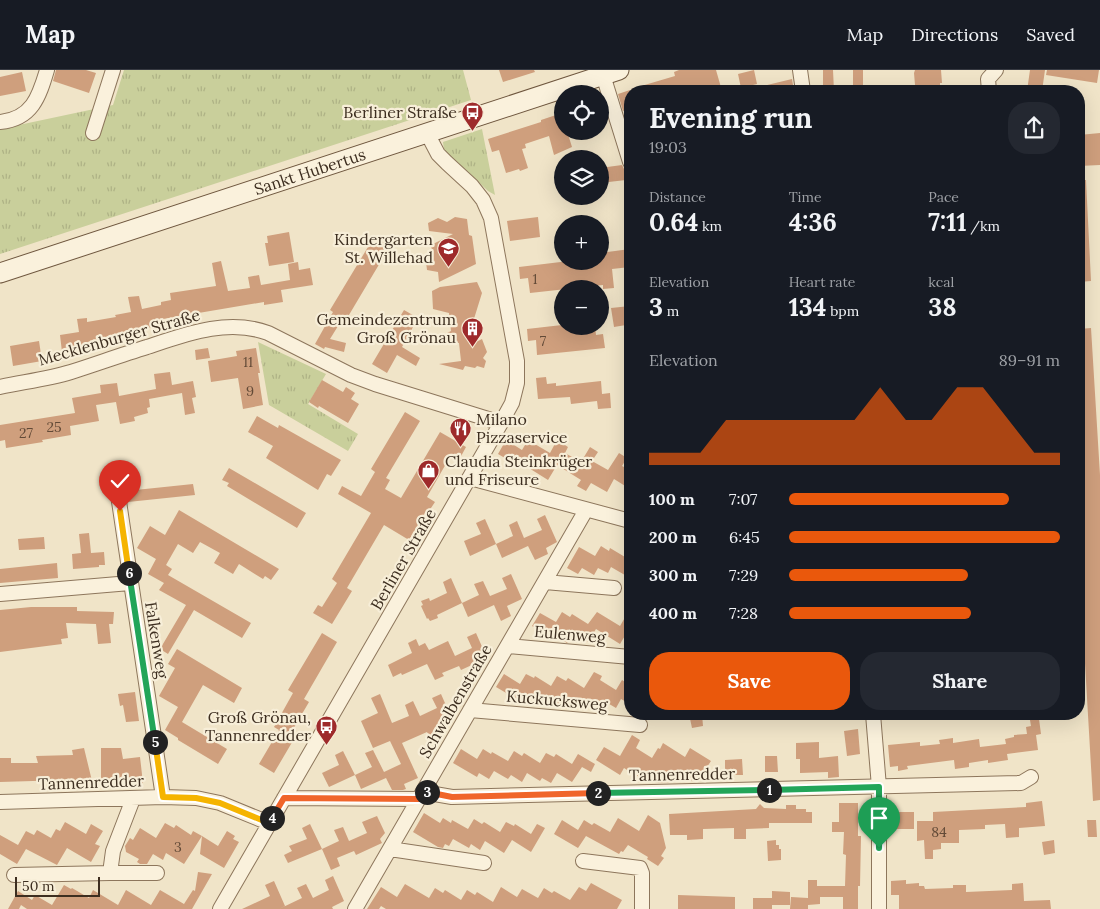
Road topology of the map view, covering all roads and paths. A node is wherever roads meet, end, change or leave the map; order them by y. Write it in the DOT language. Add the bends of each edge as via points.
graph roads {
  1 [pos="47,70"];
  2 [pos="113,70"];
  3 [pos="800,70"];
  4 [pos="996,70"];
  5 [pos="611,73"];
  6 [pos="801,85"];
  7 [pos="988,85"];
  8 [pos="0,122"];
  9 [pos="93,133"];
  10 [pos="427,133"];
  11 [pos="624,134"];
  12 [pos="0,272"];
  13 [pos="0,387"];
  14 [pos="501,423"];
  15 [pos="470,478"];
  16 [pos="116,488"];
  17 [pos="586,510"];
  18 [pos="624,520"];
  19 [pos="130,582"];
  20 [pos="545,582"];
  21 [pos="614,588"];
  22 [pos="0,594"];
  23 [pos="508,646"];
  24 [pos="624,656"];
  25 [pos="470,710"];
  26 [pos="873,720"];
  27 [pos="640,725"];
  28 [pos="1031,777"];
  29 [pos="879,787"];
  30 [pos="421,795"];
  31 [pos="163,797"];
  32 [pos="284,798"];
  33 [pos="133,799"];
  34 [pos="0,802"];
  35 [pos="269,823"];
  36 [pos="390,849"];
  37 [pos="583,860"];
  38 [pos="484,862"];
  39 [pos="110,873"];
  40 [pos="157,873"];
  41 [pos="14,875"];
  42 [pos="220,909"];
  43 [pos="355,909"];
  44 [pos="642,909"];
  45 [pos="879,909"];
  1 -- 8 [label="street" via="34,106 9,121"];
  2 -- 9 [label="street"];
  3 -- 6 [label="street"];
  4 -- 7 [label="street" via="988,79"];
  5 -- 10 [label="main road, Sankt Hubertus"];
  5 -- 11 [label="street"];
  10 -- 12 [label="main road, Sankt Hubertus"];
  10 -- 14 [label="street, Berliner Straße" via="442,159 483,200 491,218 517,361 517,383 512,403"];
  13 -- 14 [label="street, Mecklenburger Straße" via="68,373 189,333 218,327 257,329 351,375"];
  14 -- 15 [label="street, Berliner Straße"];
  15 -- 17 [label="street"];
  15 -- 32 [label="street, Berliner Straße"];
  16 -- 19 [label="street, Falkenweg"];
  17 -- 18 [label="street"];
  17 -- 20 [label="street, Schwalbenstraße"];
  19 -- 22 [label="street"];
  19 -- 31 [label="street, Falkenweg"];
  20 -- 21 [label="street"];
  20 -- 23 [label="street, Schwalbenstraße"];
  23 -- 24 [label="street, Eulenweg"];
  23 -- 25 [label="street, Schwalbenstraße"];
  25 -- 27 [label="street, Kuckucksweg"];
  25 -- 30 [label="street, Schwalbenstraße"];
  26 -- 29 [label="street"];
  28 -- 29 [label="street, Tannenredder" via="1021,783"];
  29 -- 30 [label="street, Tannenredder" via="452,797"];
  29 -- 45 [label="street"];
  30 -- 32 [label="street, Tannenredder"];
  30 -- 36 [label="street, Schwalbenstraße"];
  31 -- 33 [label="street, Tannenredder"];
  31 -- 35 [label="street, Tannenredder" via="220,803"];
  32 -- 35 [label="street, Berliner Straße"];
  33 -- 34 [label="street, Tannenredder"];
  33 -- 39 [label="street" via="113,852"];
  35 -- 42 [label="street, Berliner Straße"];
  36 -- 38 [label="street"];
  36 -- 43 [label="street, Schwalbenstraße"];
  37 -- 44 [label="street" via="640,868"];
  39 -- 40 [label="street"];
  39 -- 41 [label="street"];
}
